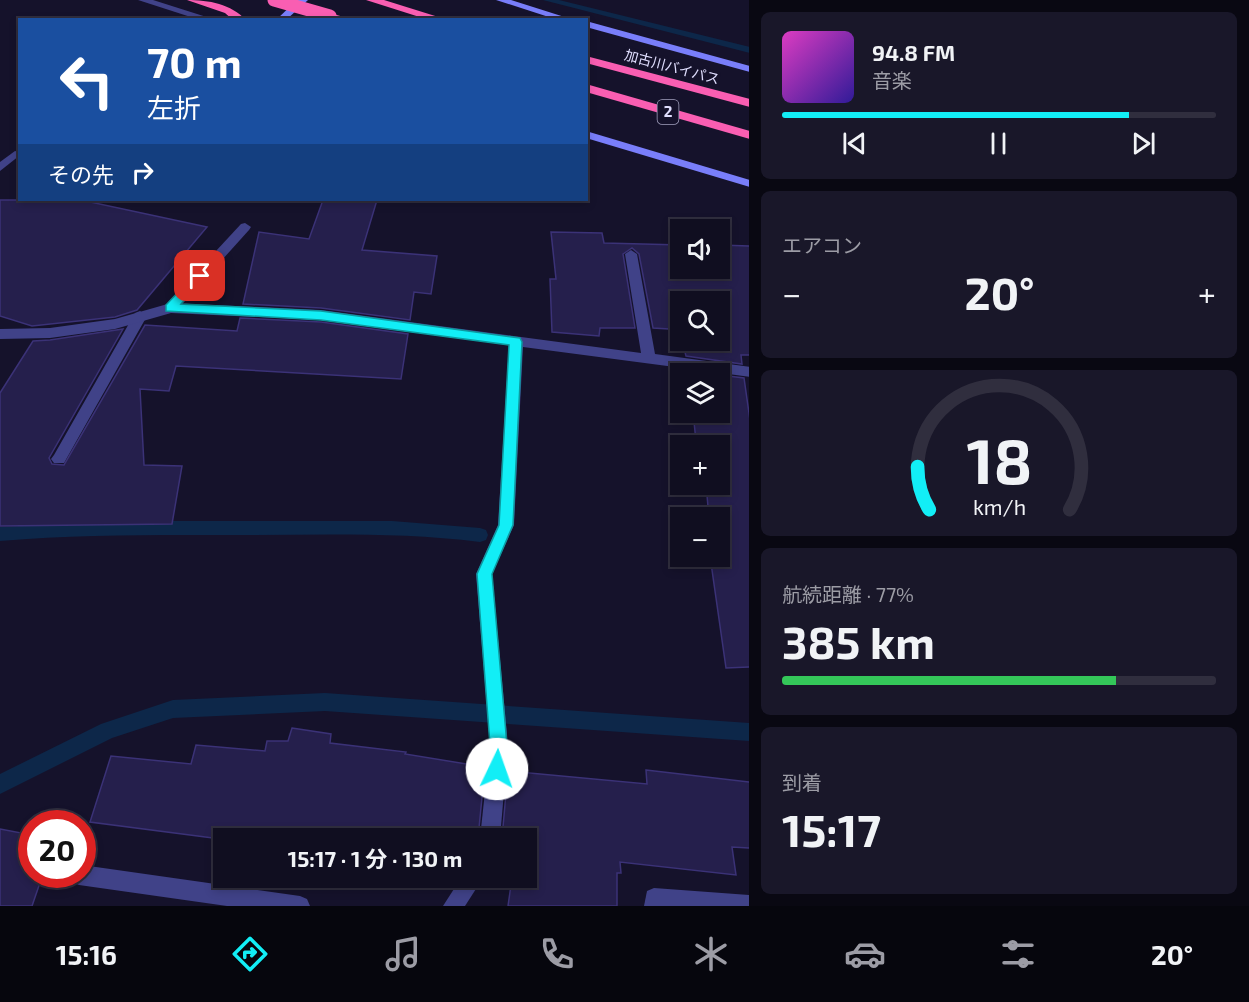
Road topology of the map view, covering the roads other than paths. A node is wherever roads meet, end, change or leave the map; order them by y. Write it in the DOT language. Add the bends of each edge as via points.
graph roads {
  1 [pos="143,0"];
  2 [pos="193,0"];
  3 [pos="274,0"];
  4 [pos="303,0"];
  5 [pos="372,0"];
  6 [pos="501,0"];
  7 [pos="205,18"];
  8 [pos="239,18"];
  9 [pos="282,18"];
  10 [pos="336,18"];
  11 [pos="436,18"];
  12 [pos="563,18"];
  13 [pos="588,25"];
  14 [pos="588,60"];
  15 [pos="749,69"];
  16 [pos="588,89"];
  17 [pos="749,104"];
  18 [pos="588,135"];
  19 [pos="749,135"];
  20 [pos="15,154"];
  21 [pos="0,168"];
  22 [pos="749,184"];
  23 [pos="245,227"];
  24 [pos="631,254"];
  25 [pos="171,308"];
  26 [pos="140,316"];
  27 [pos="0,334"];
  28 [pos="516,342"];
  29 [pos="649,359"];
  30 [pos="749,372"];
  31 [pos="59,459"];
  32 [pos="491,828"];
  33 [pos="96,878"];
  34 [pos="466,888"];
  35 [pos="749,905"];
  36 [pos="300,906"];
  37 [pos="453,906"];
  38 [pos="654,906"];
  1 -- 7 [label="street"];
  2 -- 8 [label="highway"];
  3 -- 10 [label="highway, bridge"];
  4 -- 9 [label="street"];
  5 -- 11 [label="highway"];
  6 -- 12 [label="street"];
  13 -- 15 [label="street"];
  14 -- 17 [label="highway, 加古川バイパス / 2"];
  16 -- 19 [label="highway, 2"];
  18 -- 22 [label="street"];
  20 -- 21 [label="street"];
  23 -- 25 [label="street"];
  24 -- 29 [label="street"];
  25 -- 26 [label="street"];
  25 -- 28 [label="street" via="321,315"];
  26 -- 27 [label="street" via="115,324 50,333"];
  26 -- 31 [label="street"];
  28 -- 29 [label="street"];
  28 -- 32 [label="street" via="506,525 484,574 499,745"];
  29 -- 30 [label="street"];
  33 -- 36 [label="street"];
  34 -- 37 [label="street"];
  35 -- 38 [label="street" via="654,898"];
}
